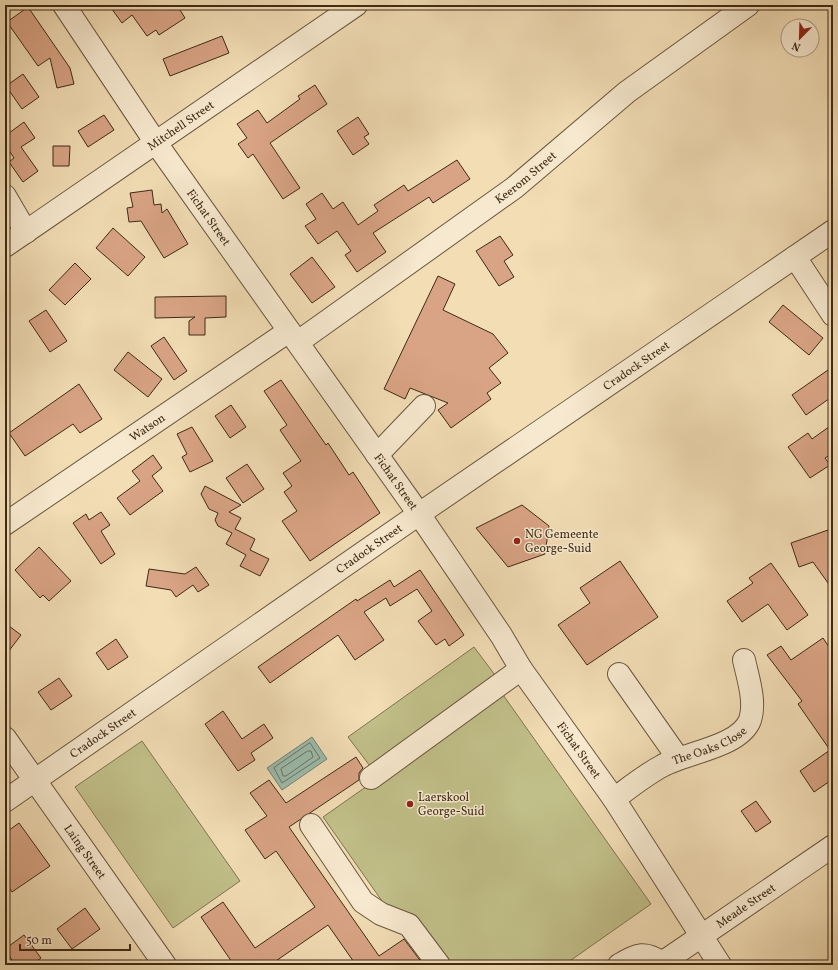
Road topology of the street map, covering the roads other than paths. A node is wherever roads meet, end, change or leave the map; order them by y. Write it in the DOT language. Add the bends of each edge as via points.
graph roads {
  1 [pos="64,5"];
  2 [pos="356,5"];
  3 [pos="748,5"];
  4 [pos="156,143"];
  5 [pos="5,196"];
  6 [pos="833,231"];
  7 [pos="26,232"];
  8 [pos="5,246"];
  9 [pos="795,257"];
  10 [pos="833,315"];
  11 [pos="294,336"];
  12 [pos="424,406"];
  13 [pos="377,455"];
  14 [pos="419,514"];
  15 [pos="5,524"];
  16 [pos="744,660"];
  17 [pos="521,669"];
  18 [pos="619,674"];
  19 [pos="5,738"];
  20 [pos="678,758"];
  21 [pos="371,778"];
  22 [pos="35,780"];
  23 [pos="614,799"];
  24 [pos="5,801"];
  25 [pos="311,825"];
  26 [pos="833,846"];
  27 [pos="702,936"];
  28 [pos="661,964"];
  29 [pos="165,965"];
  30 [pos="439,965"];
  31 [pos="619,965"];
  32 [pos="720,965"];
  1 -- 4 [label="street, Fichat Street"];
  2 -- 4 [label="street, Mitchell Street"];
  3 -- 11 [label="street, Keerom Street" via="627,92 514,188"];
  4 -- 7 [label="street, Mitchell Street"];
  4 -- 11 [label="street, Fichat Street"];
  5 -- 7 [label="street"];
  6 -- 9 [label="street, Cradock Street"];
  7 -- 8 [label="street, Mitchell Street"];
  9 -- 10 [label="street"];
  9 -- 14 [label="street, Cradock Street"];
  11 -- 13 [label="street, Fichat Street"];
  11 -- 15 [label="street, Watson"];
  12 -- 13 [label="street"];
  13 -- 14 [label="street, Fichat Street"];
  14 -- 17 [label="street, Fichat Street"];
  14 -- 22 [label="street, Cradock Street"];
  16 -- 20 [label="street, The Oaks Close" via="752,706 747,726 724,743 706,751"];
  17 -- 21 [label="street"];
  17 -- 23 [label="street, Fichat Street"];
  18 -- 20 [label="street"];
  19 -- 22 [label="street, Laing Street"];
  20 -- 23 [label="street, The Oaks Close" via="660,766"];
  22 -- 24 [label="street, Cradock Street"];
  22 -- 29 [label="street, Laing Street"];
  23 -- 27 [label="street, Fichat Street"];
  25 -- 30 [label="street" via="363,902 381,914 409,925"];
  26 -- 27 [label="street, Meade Street"];
  27 -- 28 [label="street, Meade Street"];
  27 -- 32 [label="street, Fichat Street"];
  28 -- 31 [label="street" via="653,957 642,954"];
}
